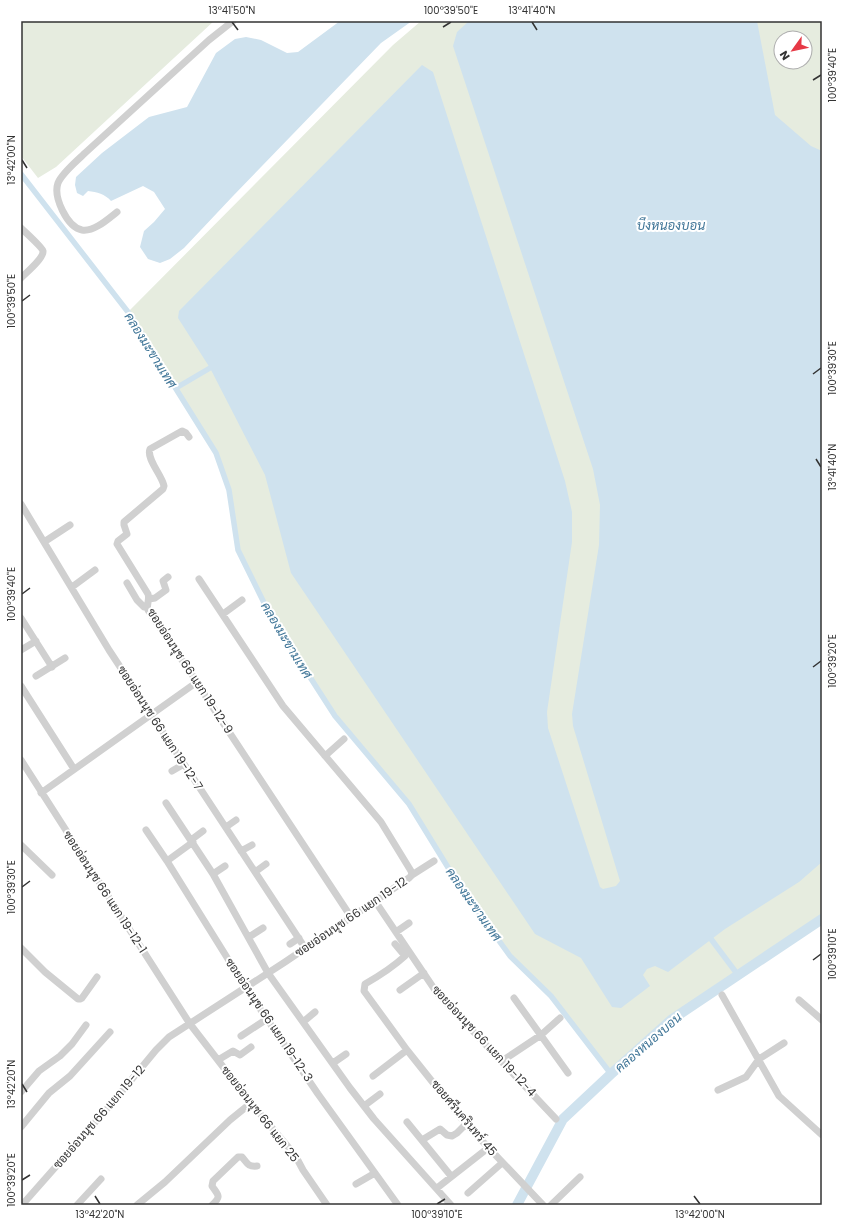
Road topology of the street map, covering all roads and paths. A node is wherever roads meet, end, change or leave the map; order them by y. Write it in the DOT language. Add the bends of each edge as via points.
graph roads {
  1 [pos="233,21"];
  2 [pos="117,212"];
  3 [pos="21,228"];
  4 [pos="21,278"];
  5 [pos="189,437"];
  6 [pos="21,504"];
  7 [pos="70,525"];
  8 [pos="44,542"];
  9 [pos="95,570"];
  10 [pos="168,577"];
  11 [pos="199,579"];
  12 [pos="127,583"];
  13 [pos="72,587"];
  14 [pos="242,600"];
  15 [pos="148,603"];
  16 [pos="223,614"];
  17 [pos="21,618"];
  18 [pos="36,641"];
  19 [pos="21,650"];
  20 [pos="65,658"];
  21 [pos="52,666"];
  22 [pos="36,676"];
  23 [pos="197,682"];
  24 [pos="21,686"];
  25 [pos="151,715"];
  26 [pos="344,739"];
  27 [pos="326,756"];
  28 [pos="21,760"];
  29 [pos="184,764"];
  30 [pos="74,769"];
  31 [pos="172,771"];
  32 [pos="41,793"];
  33 [pos="166,803"];
  34 [pos="236,820"];
  35 [pos="226,827"];
  36 [pos="146,830"];
  37 [pos="203,831"];
  38 [pos="192,841"];
  39 [pos="21,845"];
  40 [pos="252,845"];
  41 [pos="241,851"];
  42 [pos="167,861"];
  43 [pos="434,861"];
  44 [pos="266,864"];
  45 [pos="225,866"];
  46 [pos="255,872"];
  47 [pos="213,874"];
  48 [pos="52,875"];
  49 [pos="412,875"];
  50 [pos="375,901"];
  51 [pos="351,917"];
  52 [pos="409,923"];
  53 [pos="263,928"];
  54 [pos="396,932"];
  55 [pos="249,937"];
  56 [pos="299,938"];
  57 [pos="290,944"];
  58 [pos="395,944"];
  59 [pos="21,948"];
  60 [pos="305,948"];
  61 [pos="268,973"];
  62 [pos="424,973"];
  63 [pos="96,977"];
  64 [pos="246,988"];
  65 [pos="400,990"];
  66 [pos="722,995"];
  67 [pos="514,998"];
  68 [pos="799,1000"];
  69 [pos="315,1012"];
  70 [pos="560,1018"];
  71 [pos="267,1019"];
  72 [pos="822,1020"];
  73 [pos="303,1022"];
  74 [pos="190,1024"];
  75 [pos="86,1025"];
  76 [pos="110,1032"];
  77 [pos="541,1035"];
  78 [pos="241,1036"];
  79 [pos="784,1043"];
  80 [pos="251,1047"];
  81 [pos="408,1050"];
  82 [pos="346,1054"];
  83 [pos="218,1060"];
  84 [pos="759,1060"];
  85 [pos="502,1061"];
  86 [pos="333,1063"];
  87 [pos="568,1073"];
  88 [pos="374,1076"];
  89 [pos="718,1090"];
  90 [pos="21,1092"];
  91 [pos="380,1094"];
  92 [pos="251,1103"];
  93 [pos="364,1106"];
  94 [pos="556,1119"];
  95 [pos="407,1122"];
  96 [pos="466,1124"];
  97 [pos="21,1127"];
  98 [pos="822,1136"];
  99 [pos="422,1140"];
  100 [pos="488,1148"];
  101 [pos="502,1162"];
  102 [pos="257,1166"];
  103 [pos="375,1173"];
  104 [pos="451,1176"];
  105 [pos="580,1177"];
  106 [pos="101,1179"];
  107 [pos="356,1184"];
  108 [pos="437,1188"];
  109 [pos="468,1193"];
  110 [pos="22,1205"];
  111 [pos="77,1205"];
  112 [pos="137,1205"];
  113 [pos="212,1205"];
  114 [pos="327,1205"];
  115 [pos="398,1205"];
  116 [pos="451,1205"];
  117 [pos="543,1205"];
  118 [pos="551,1205"];
  1 -- 2 [label="street" via="85,153 58,184 59,204 66,217 81,230 90,230"];
  3 -- 4 [label="street" via="43,254"];
  5 -- 15 [label="street, ซอยอ่อนนุช 66 แยก 19-12-9" via="182,431 150,449 149,456 164,484 163,489 124,522 127,534 117,542 117,546 148,594"];
  6 -- 8 [label="street, ซอยอ่อนนุช 66 แยก 19-12-7"];
  7 -- 8 [label="street"];
  8 -- 13 [label="street, ซอยอ่อนนุช 66 แยก 19-12-7"];
  9 -- 13 [label="street"];
  10 -- 15 [label="street" via="163,581 166,590"];
  11 -- 16 [label="street, ซอยอ่อนนุช 66 แยก 19-12"];
  12 -- 15 [label="street" via="144,607"];
  13 -- 25 [label="street, ซอยอ่อนนุช 66 แยก 19-12-7"];
  14 -- 16 [label="street"];
  15 -- 23 [label="street, ซอยอ่อนนุช 66 แยก 19-12-9" via="148,610"];
  16 -- 27 [label="street, ซอยอ่อนนุช 66 แยก 19-12" via="284,706"];
  17 -- 18 [label="street"];
  18 -- 19 [label="street"];
  18 -- 21 [label="street"];
  20 -- 21 [label="street"];
  21 -- 22 [label="street"];
  23 -- 25 [label="street"];
  23 -- 51 [label="street, ซอยอ่อนนุช 66 แยก 19-12-9"];
  24 -- 30 [label="street"];
  25 -- 29 [label="street, ซอยอ่อนนุช 66 แยก 19-12-7"];
  25 -- 30 [label="street"];
  26 -- 27 [label="street"];
  27 -- 49 [label="street, ซอยอ่อนนุช 66 แยก 19-12" via="381,822"];
  28 -- 32 [label="street, ซอยอ่อนนุช 66 แยก 19-12-1"];
  29 -- 31 [label="street"];
  29 -- 35 [label="street, ซอยอ่อนนุช 66 แยก 19-12-7"];
  30 -- 32 [label="street"];
  32 -- 74 [label="street, ซอยอ่อนนุช 66 แยก 19-12-1"];
  33 -- 38 [label="street"];
  34 -- 35 [label="street"];
  35 -- 41 [label="street, ซอยอ่อนนุช 66 แยก 19-12-7"];
  36 -- 42 [label="street, ซอยอ่อนนุช 66 แยก 19-12-3"];
  37 -- 38 [label="street"];
  38 -- 42 [label="street"];
  38 -- 47 [label="street"];
  39 -- 48 [label="street"];
  40 -- 41 [label="street"];
  41 -- 46 [label="street, ซอยอ่อนนุช 66 แยก 19-12-7"];
  42 -- 64 [label="street, ซอยอ่อนนุช 66 แยก 19-12-3"];
  43 -- 49 [label="street"];
  44 -- 46 [label="street"];
  45 -- 47 [label="street"];
  46 -- 56 [label="street, ซอยอ่อนนุช 66 แยก 19-12-7"];
  47 -- 55 [label="street"];
  49 -- 50 [label="street, ซอยอ่อนนุช 66 แยก 19-12"];
  50 -- 51 [label="street, ซอยอ่อนนุช 66 แยก 19-12"];
  50 -- 54 [label="street, ซอยอ่อนนุช 66 แยก 19-12-4"];
  51 -- 60 [label="street, ซอยอ่อนนุช 66 แยก 19-12"];
  52 -- 54 [label="street"];
  53 -- 55 [label="street"];
  54 -- 62 [label="street, ซอยอ่อนนุช 66 แยก 19-12-4"];
  55 -- 61 [label="street"];
  56 -- 57 [label="street"];
  56 -- 60 [label="street, ซอยอ่อนนุช 66 แยก 19-12-7"];
  58 -- 81 [label="street, ซอยศรีนครินทร์ 45" via="405,956 383,974 365,984 364,992"];
  59 -- 63 [label="street" via="78,999 82,998"];
  60 -- 61 [label="street, ซอยอ่อนนุช 66 แยก 19-12"];
  61 -- 64 [label="street, ซอยอ่อนนุช 66 แยก 19-12"];
  61 -- 73 [label="street"];
  62 -- 65 [label="street"];
  62 -- 85 [label="street, ซอยอ่อนนุช 66 แยก 19-12-4" via="437,993"];
  64 -- 71 [label="street, ซอยอ่อนนุช 66 แยก 19-12-3"];
  64 -- 74 [label="street, ซอยอ่อนนุช 66 แยก 19-12"];
  66 -- 84 [label="street"];
  67 -- 77 [label="street"];
  68 -- 72 [label="street"];
  69 -- 73 [label="street"];
  70 -- 77 [label="street"];
  71 -- 78 [label="street"];
  71 -- 103 [label="street, ซอยอ่อนนุช 66 แยก 19-12-3"];
  73 -- 86 [label="street"];
  74 -- 83 [label="street, ซอยอ่อนนุช 66 แยก 25"];
  74 -- 110 [label="street, ซอยอ่อนนุช 66 แยก 19-12" via="169,1037 156,1050"];
  75 -- 90 [label="street" via="72,1044 39,1071"];
  76 -- 97 [label="street" via="70,1076 49,1093"];
  77 -- 85 [label="street"];
  77 -- 87 [label="street"];
  79 -- 84 [label="street"];
  80 -- 83 [label="street" via="240,1055 232,1051"];
  81 -- 88 [label="street"];
  81 -- 96 [label="street, ซอยศรีนครินทร์ 45"];
  82 -- 86 [label="street"];
  83 -- 92 [label="street, ซอยอ่อนนุช 66 แยก 25"];
  84 -- 89 [label="street" via="746,1077"];
  84 -- 98 [label="street" via="779,1096"];
  85 -- 94 [label="street, ซอยอ่อนนุช 66 แยก 19-12-4"];
  86 -- 93 [label="street"];
  91 -- 93 [label="street"];
  92 -- 112 [label="street"];
  92 -- 114 [label="street, ซอยอ่อนนุช 66 แยก 25" via="295,1155"];
  93 -- 108 [label="street"];
  95 -- 99 [label="street"];
  96 -- 99 [label="street" via="452,1136 440,1129"];
  96 -- 100 [label="street, ซอยศรีนครินทร์ 45"];
  99 -- 104 [label="street"];
  100 -- 101 [label="street, ซอยศรีนครินทร์ 45"];
  100 -- 104 [label="street"];
  101 -- 109 [label="street"];
  101 -- 117 [label="street, ซอยศรีนครินทร์ 45"];
  102 -- 113 [label="street" via="252,1167 242,1157 238,1157 213,1181 212,1186 218,1197"];
  103 -- 107 [label="street"];
  103 -- 115 [label="street, ซอยอ่อนนุช 66 แยก 19-12-3"];
  104 -- 108 [label="street"];
  105 -- 118 [label="street"];
  106 -- 111 [label="street"];
  108 -- 116 [label="street"];
}
